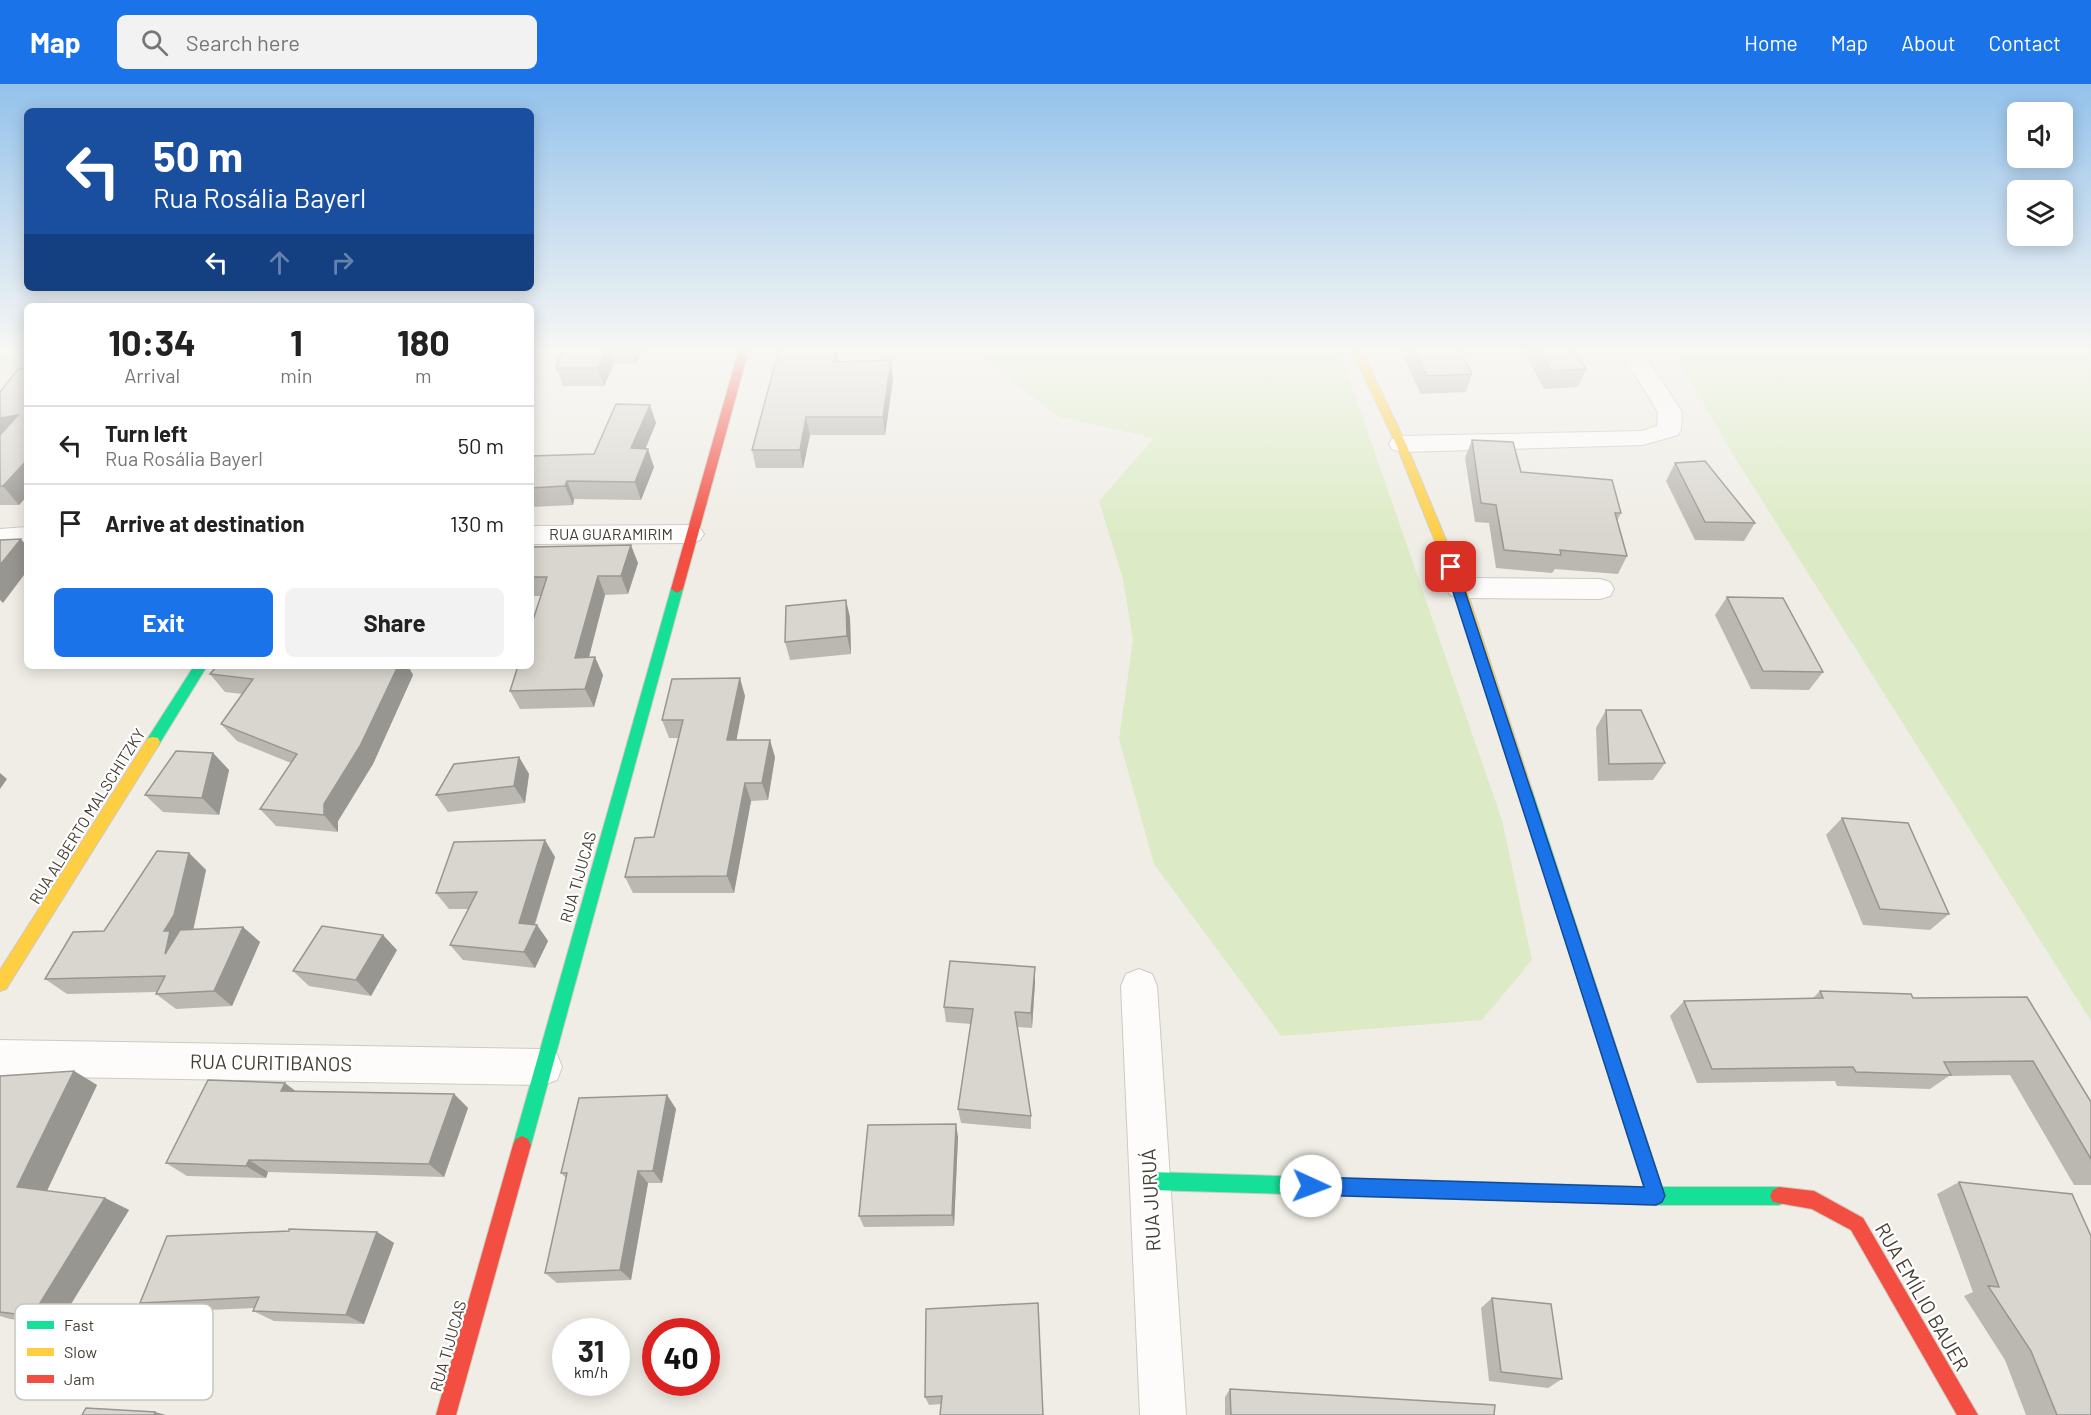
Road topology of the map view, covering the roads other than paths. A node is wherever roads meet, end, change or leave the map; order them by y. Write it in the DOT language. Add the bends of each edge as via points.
graph roads {
  1 [pos="726,411"];
  2 [pos="1385,411"];
  3 [pos="1669,411"];
  4 [pos="1401,444"];
  5 [pos="691,534"];
  6 [pos="534,535"];
  7 [pos="24,536"];
  8 [pos="0,538"];
  9 [pos="1460,588"];
  10 [pos="1600,590"];
  11 [pos="199,669"];
  12 [pos="0,984"];
  13 [pos="1139,986"];
  14 [pos="0,1058"];
  15 [pos="543,1067"];
  16 [pos="1150,1181"];
  17 [pos="1656,1196"];
  18 [pos="446,1415"];
  19 [pos="1163,1415"];
  20 [pos="1968,1415"];
  1 -- 5 [label="street, RUA TIJUCAS"];
  2 -- 4 [label="street"];
  3 -- 4 [label="street" via="1669,430 1643,438"];
  4 -- 9 [label="street"];
  5 -- 6 [label="street, RUA GUARAMIRIM"];
  5 -- 15 [label="street, RUA TIJUCAS"];
  7 -- 8 [label="street"];
  9 -- 10 [label="street"];
  9 -- 17 [label="street"];
  11 -- 12 [label="street, RUA ALBERTO MALSCHITZKY"];
  13 -- 16 [label="street, RUA JURUÁ"];
  14 -- 15 [label="street, RUA CURITIBANOS"];
  15 -- 18 [label="street, RUA TIJUCAS"];
  16 -- 17 [label="street, RUA EMÍLIO BAUER"];
  16 -- 19 [label="street, RUA JURUÁ"];
  17 -- 20 [label="street, RUA EMÍLIO BAUER" via="1765,1195 1814,1200 1857,1224"];
}
